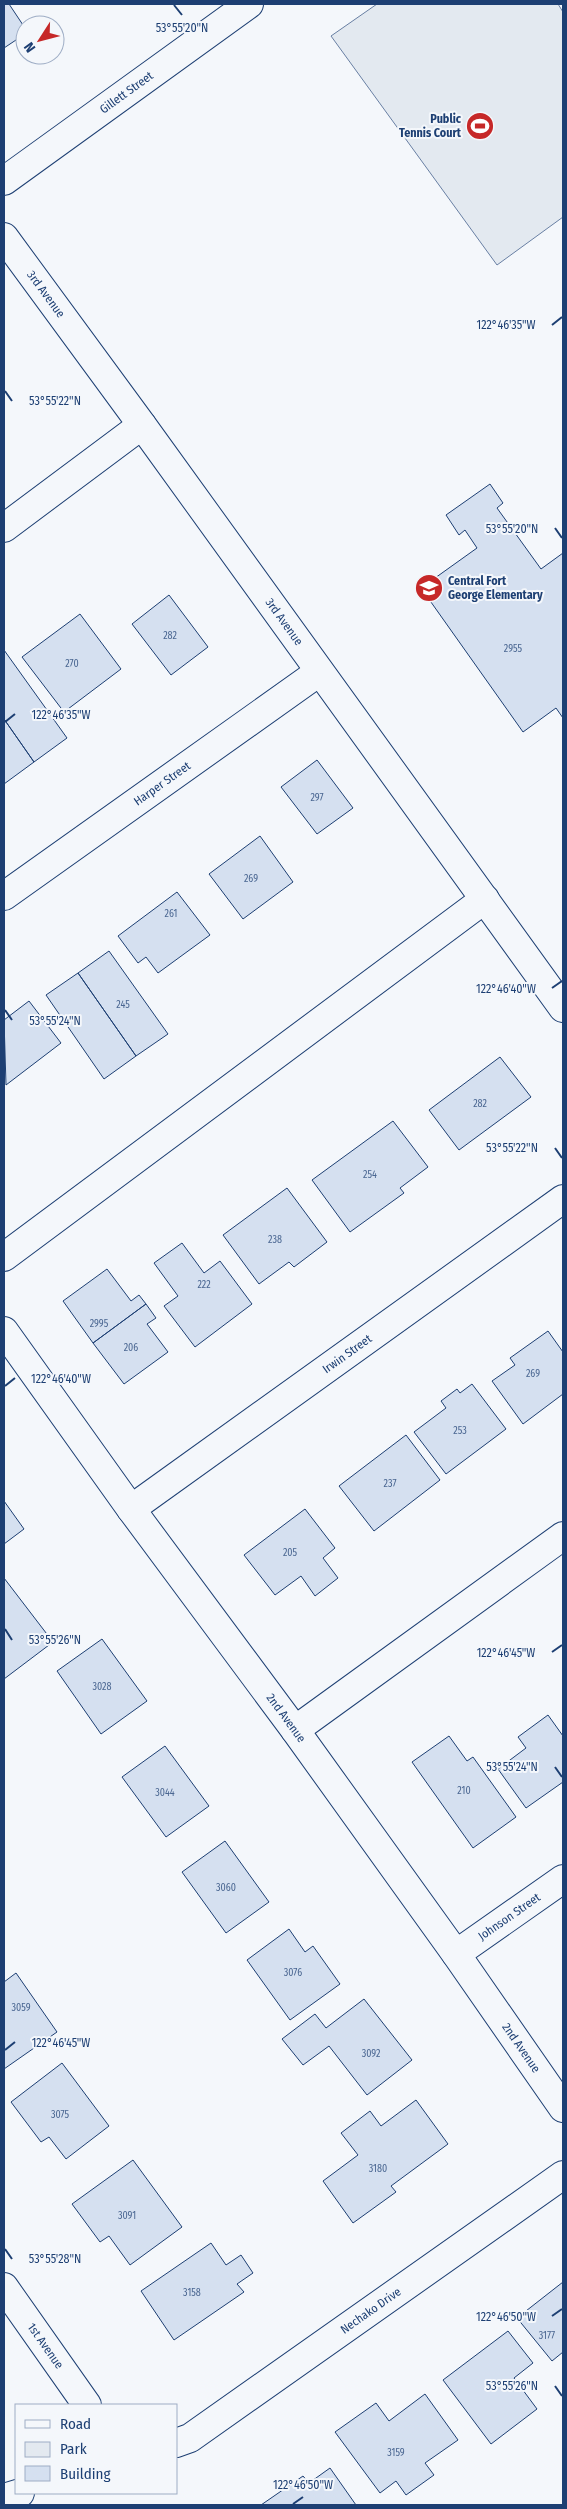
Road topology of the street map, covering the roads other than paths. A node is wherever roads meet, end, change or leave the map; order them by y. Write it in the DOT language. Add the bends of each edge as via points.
graph roads {
  1 [pos="249,4"];
  2 [pos="4,181"];
  3 [pos="4,237"];
  4 [pos="142,425"];
  5 [pos="4,528"];
  6 [pos="319,672"];
  7 [pos="4,896"];
  8 [pos="485,899"];
  9 [pos="563,1008"];
  10 [pos="563,1199"];
  11 [pos="4,1257"];
  12 [pos="4,1331"];
  13 [pos="130,1509"];
  14 [pos="563,1536"];
  15 [pos="295,1730"];
  16 [pos="563,1879"];
  17 [pos="456,1954"];
  18 [pos="563,2108"];
  19 [pos="563,2175"];
  20 [pos="4,2287"];
  21 [pos="86,2404"];
  22 [pos="178,2442"];
  23 [pos="17,2494"];
  24 [pos="4,2498"];
  1 -- 2 [label="street, Gillett Street"];
  3 -- 4 [label="street, 3rd Avenue"];
  4 -- 5 [label="street"];
  4 -- 6 [label="street, 3rd Avenue"];
  6 -- 7 [label="street, Harper Street"];
  6 -- 8 [label="street, 3rd Avenue"];
  8 -- 9 [label="street, 3rd Avenue"];
  8 -- 11 [label="street"];
  10 -- 13 [label="street, Irwin Street"];
  12 -- 13 [label="street, 2nd Avenue"];
  13 -- 15 [label="street, 2nd Avenue"];
  14 -- 15 [label="street"];
  15 -- 17 [label="street, 2nd Avenue"];
  16 -- 17 [label="street, Johnson Street"];
  17 -- 18 [label="street, 2nd Avenue"];
  19 -- 22 [label="street, Nechako Drive" via="190,2438"];
  20 -- 21 [label="street, 1st Avenue"];
  23 -- 24 [label="street"];
}
